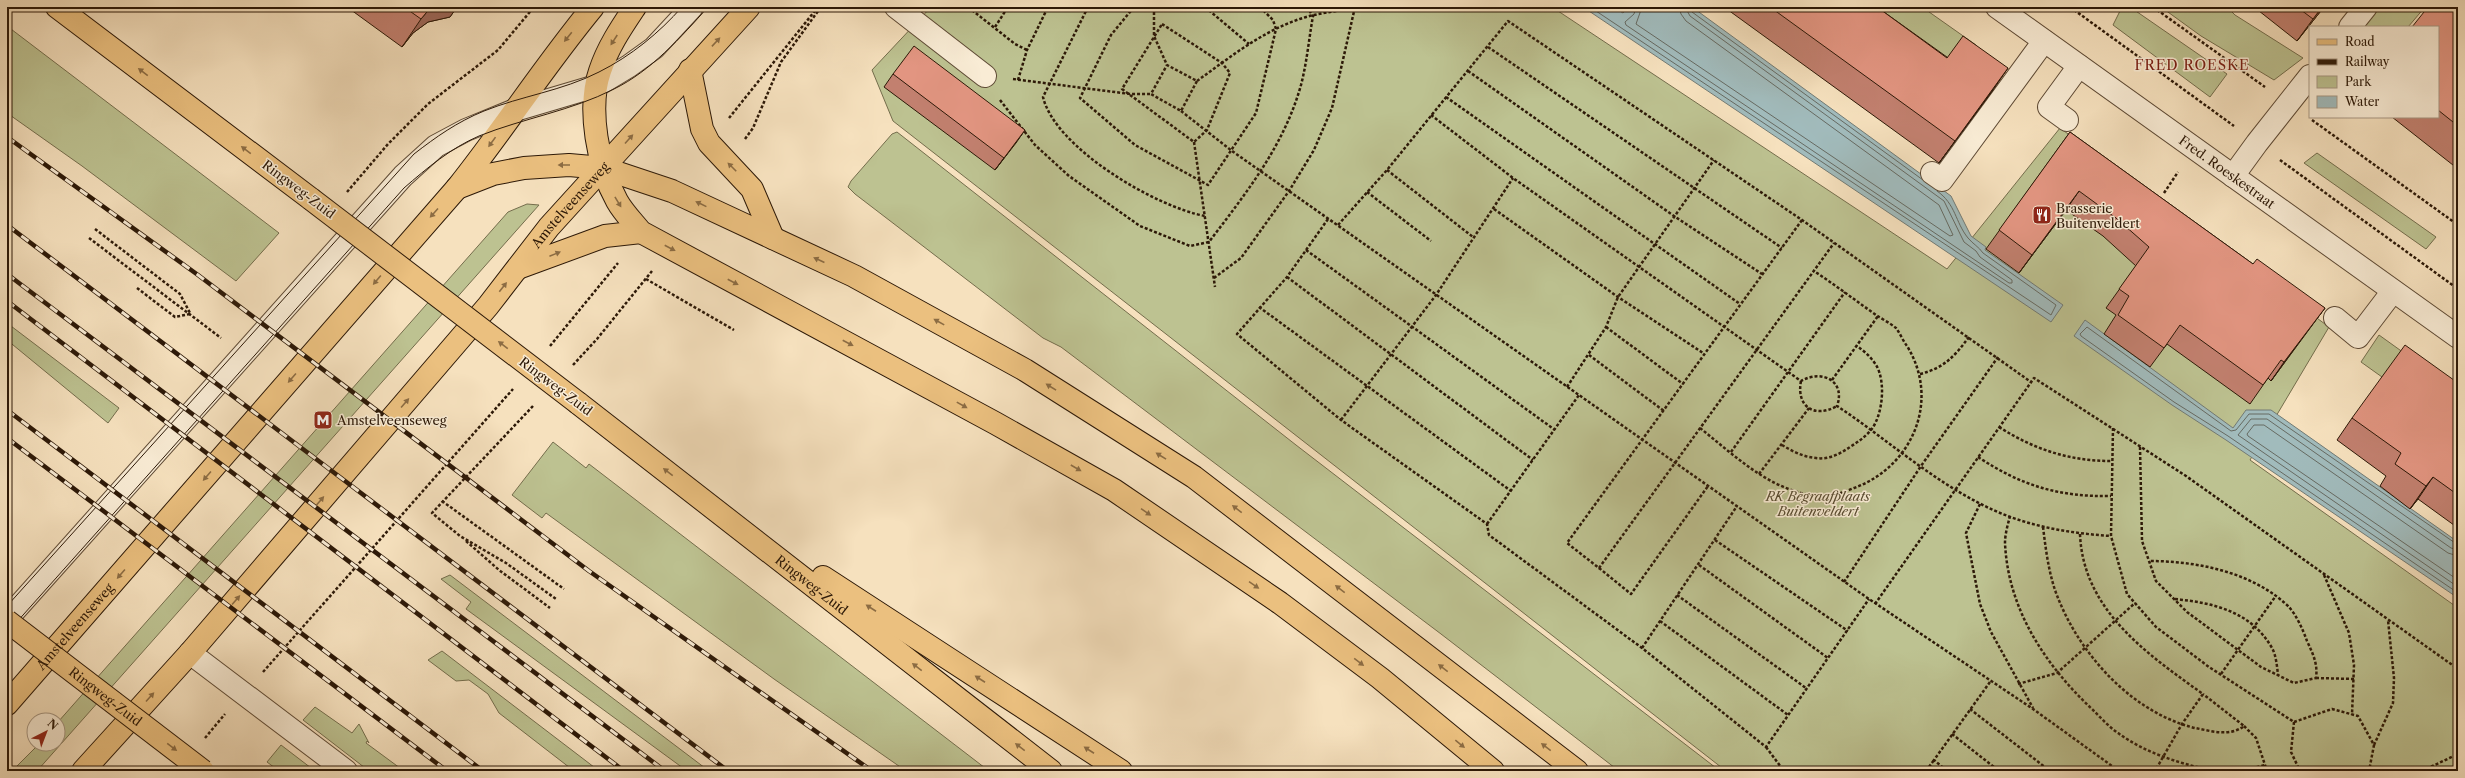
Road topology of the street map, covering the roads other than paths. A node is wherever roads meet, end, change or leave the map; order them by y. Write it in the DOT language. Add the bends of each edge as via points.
graph roads {
  1 [pos="57,7"];
  2 [pos="593,7"];
  3 [pos="635,7"];
  4 [pos="692,7"];
  5 [pos="749,7"];
  6 [pos="896,7"];
  7 [pos="1997,7"];
  8 [pos="2366,7"];
  9 [pos="2351,26"];
  10 [pos="2044,41"];
  11 [pos="2079,66"];
  12 [pos="690,70"];
  13 [pos="985,76"];
  14 [pos="2309,77"];
  15 [pos="596,86"];
  16 [pos="515,110"];
  17 [pos="2067,120"];
  18 [pos="603,168"];
  19 [pos="1932,173"];
  20 [pos="2233,176"];
  21 [pos="457,188"];
  22 [pos="641,232"];
  23 [pos="772,238"];
  24 [pos="518,268"];
  25 [pos="2393,291"];
  26 [pos="2335,318"];
  27 [pos="2458,337"];
  28 [pos="699,496"];
  29 [pos="7,620"];
  30 [pos="190,653"];
  31 [pos="7,704"];
  32 [pos="83,771"];
  33 [pos="204,771"];
  34 [pos="346,771"];
  35 [pos="1051,771"];
  36 [pos="1121,771"];
  37 [pos="1493,771"];
  38 [pos="1577,771"];
  28 -- 1 [label="main road, Ringweg-Zuid, one-way, bridge"];
  2 -- 16 [label="main road, Amstelveenseweg, one-way" via="562,44"];
  3 -- 15 [label="main road, one-way" via="608,48"];
  4 -- 15 [label="street" via="654,48"];
  12 -- 5 [label="main road, Amstelveenseweg, one-way"];
  6 -- 13 [label="street"];
  7 -- 10 [label="street, Fred. Roeskestraat"];
  8 -- 9 [label="street"];
  10 -- 11 [label="street, Fred. Roeskestraat"];
  10 -- 19 [label="street" via="1942,180"];
  11 -- 17 [label="street" via="2049,107"];
  11 -- 20 [label="street, Fred. Roeskestraat"];
  18 -- 12 [label="main road, Amstelveenseweg, one-way"];
  23 -- 12 [label="main road, one-way" via="757,197 744,179 709,143 697,111"];
  14 -- 20 [label="street"];
  15 -- 16 [label="street"];
  15 -- 18 [label="main road" via="596,135"];
  16 -- 21 [label="main road, Amstelveenseweg, one-way"];
  16 -- 29 [label="street" via="472,127 436,146 403,176"];
  18 -- 21 [label="main road, one-way" via="569,164 524,168 493,174"];
  18 -- 22 [label="main road, one-way" via="617,201"];
  23 -- 18 [label="main road, one-way" via="672,191"];
  18 -- 24 [label="main road, Amstelveenseweg" via="549,227"];
  20 -- 25 [label="street, Fred. Roeskestraat"];
  21 -- 31 [label="main road, Amstelveenseweg, one-way"];
  24 -- 22 [label="main road, one-way" via="605,236"];
  22 -- 37 [label="main road, one-way" via="1114,490 1280,603 1380,678"];
  38 -- 23 [label="main road, one-way" via="1194,477 1025,370 854,276"];
  30 -- 24 [label="main road, Amstelveenseweg, one-way"];
  25 -- 26 [label="street" via="2358,337"];
  25 -- 27 [label="street, Fred. Roeskestraat"];
  35 -- 28 [label="main road, Ringweg-Zuid, one-way"];
  36 -- 28 [label="main road, one-way"];
  29 -- 33 [label="main road, Ringweg-Zuid, one-way, bridge"];
  32 -- 30 [label="main road, Amstelveenseweg, one-way"];
  30 -- 34 [label="street"];
}
